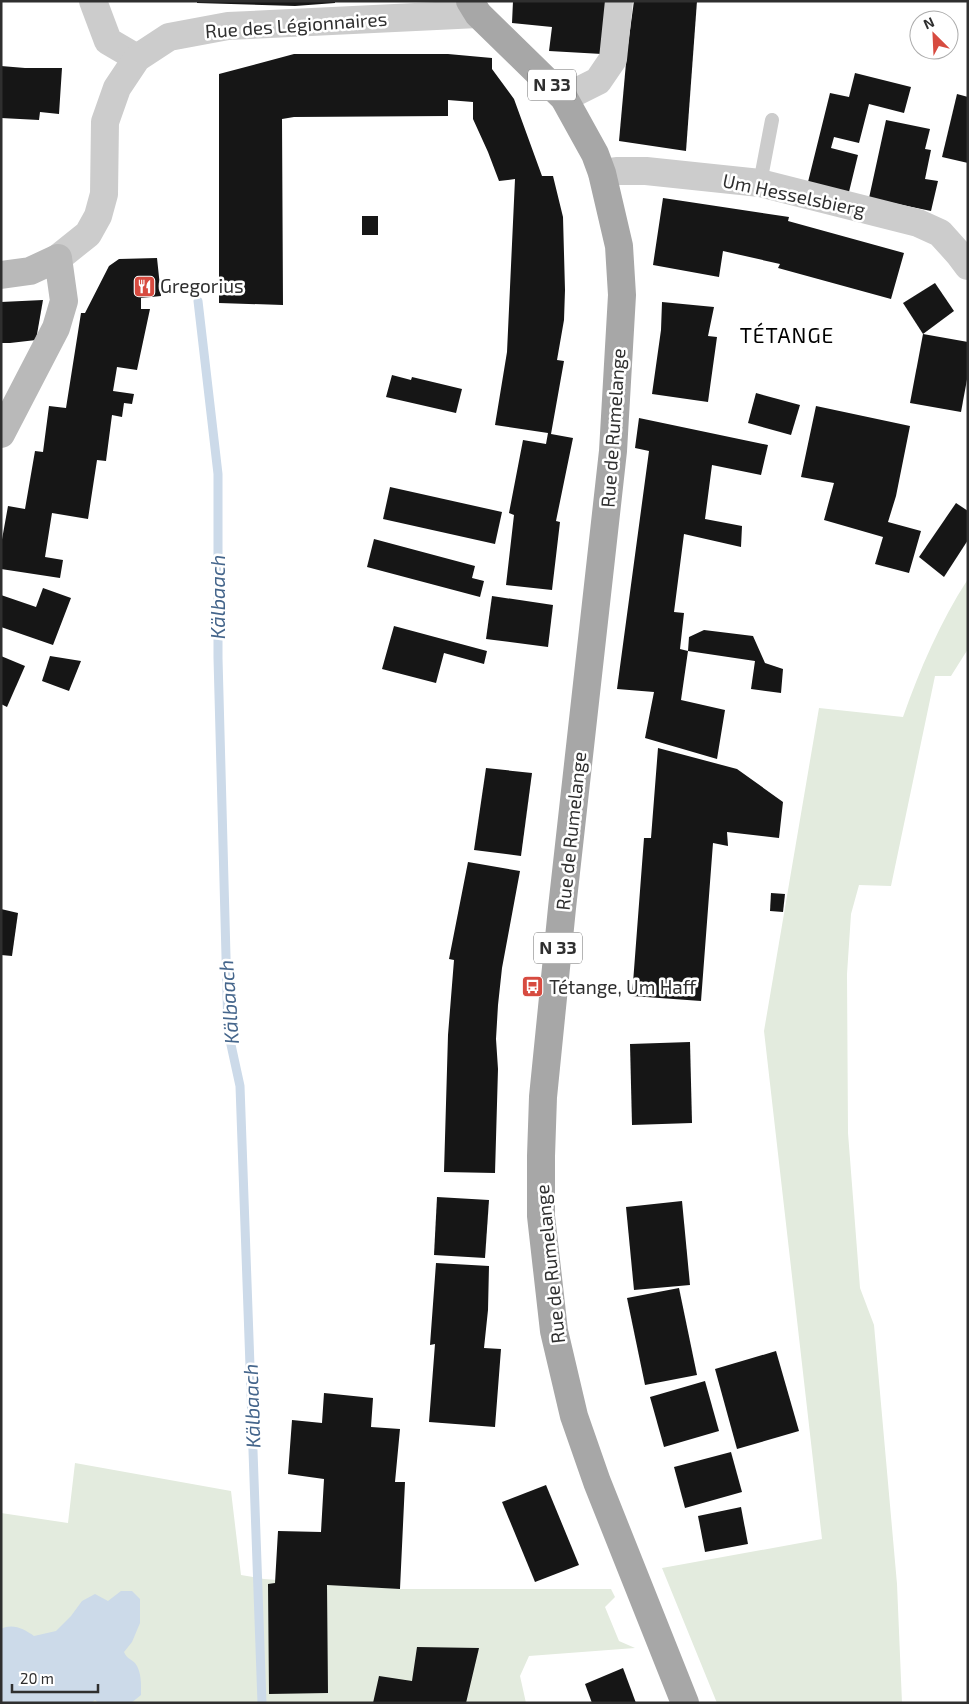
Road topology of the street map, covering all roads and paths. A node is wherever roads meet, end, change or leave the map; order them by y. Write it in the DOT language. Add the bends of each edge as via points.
graph roads {
  1 [pos="93,1"];
  2 [pos="619,1"];
  3 [pos="474,8"];
  4 [pos="137,58"];
  5 [pos="564,98"];
  6 [pos="772,120"];
  7 [pos="602,173"];
  8 [pos="760,183"];
  9 [pos="58,258"];
  10 [pos="968,266"];
  11 [pos="1,275"];
  12 [pos="1,434"];
  13 [pos="684,1703"];
  1 -- 4 [label="street" via="108,41"];
  2 -- 5 [label="street" via="613,59 598,81"];
  3 -- 4 [label="street, Rue des Légionnaires" via="228,26 169,37"];
  3 -- 5 [label="main road, Rue de Rumelange / N 33"];
  4 -- 9 [label="street, Rue des Légionnaires" via="117,88 105,122 104,194 98,216 88,234"];
  5 -- 7 [label="main road, Rue de Rumelange / N 33"];
  6 -- 8 [label="lane"];
  7 -- 8 [label="street, Um Hesselsbierg" via="646,170"];
  7 -- 13 [label="main road, Rue de Rumelange / N 33" via="619,246 622,295 614,441 543,1097 541,1216 554,1331 574,1416"];
  8 -- 10 [label="street, Um Hesselsbierg" via="918,223 940,234"];
  9 -- 11 [label="street, Rue des Légionnaires" via="30,271"];
  9 -- 12 [label="street" via="64,301 56,328"];
}
